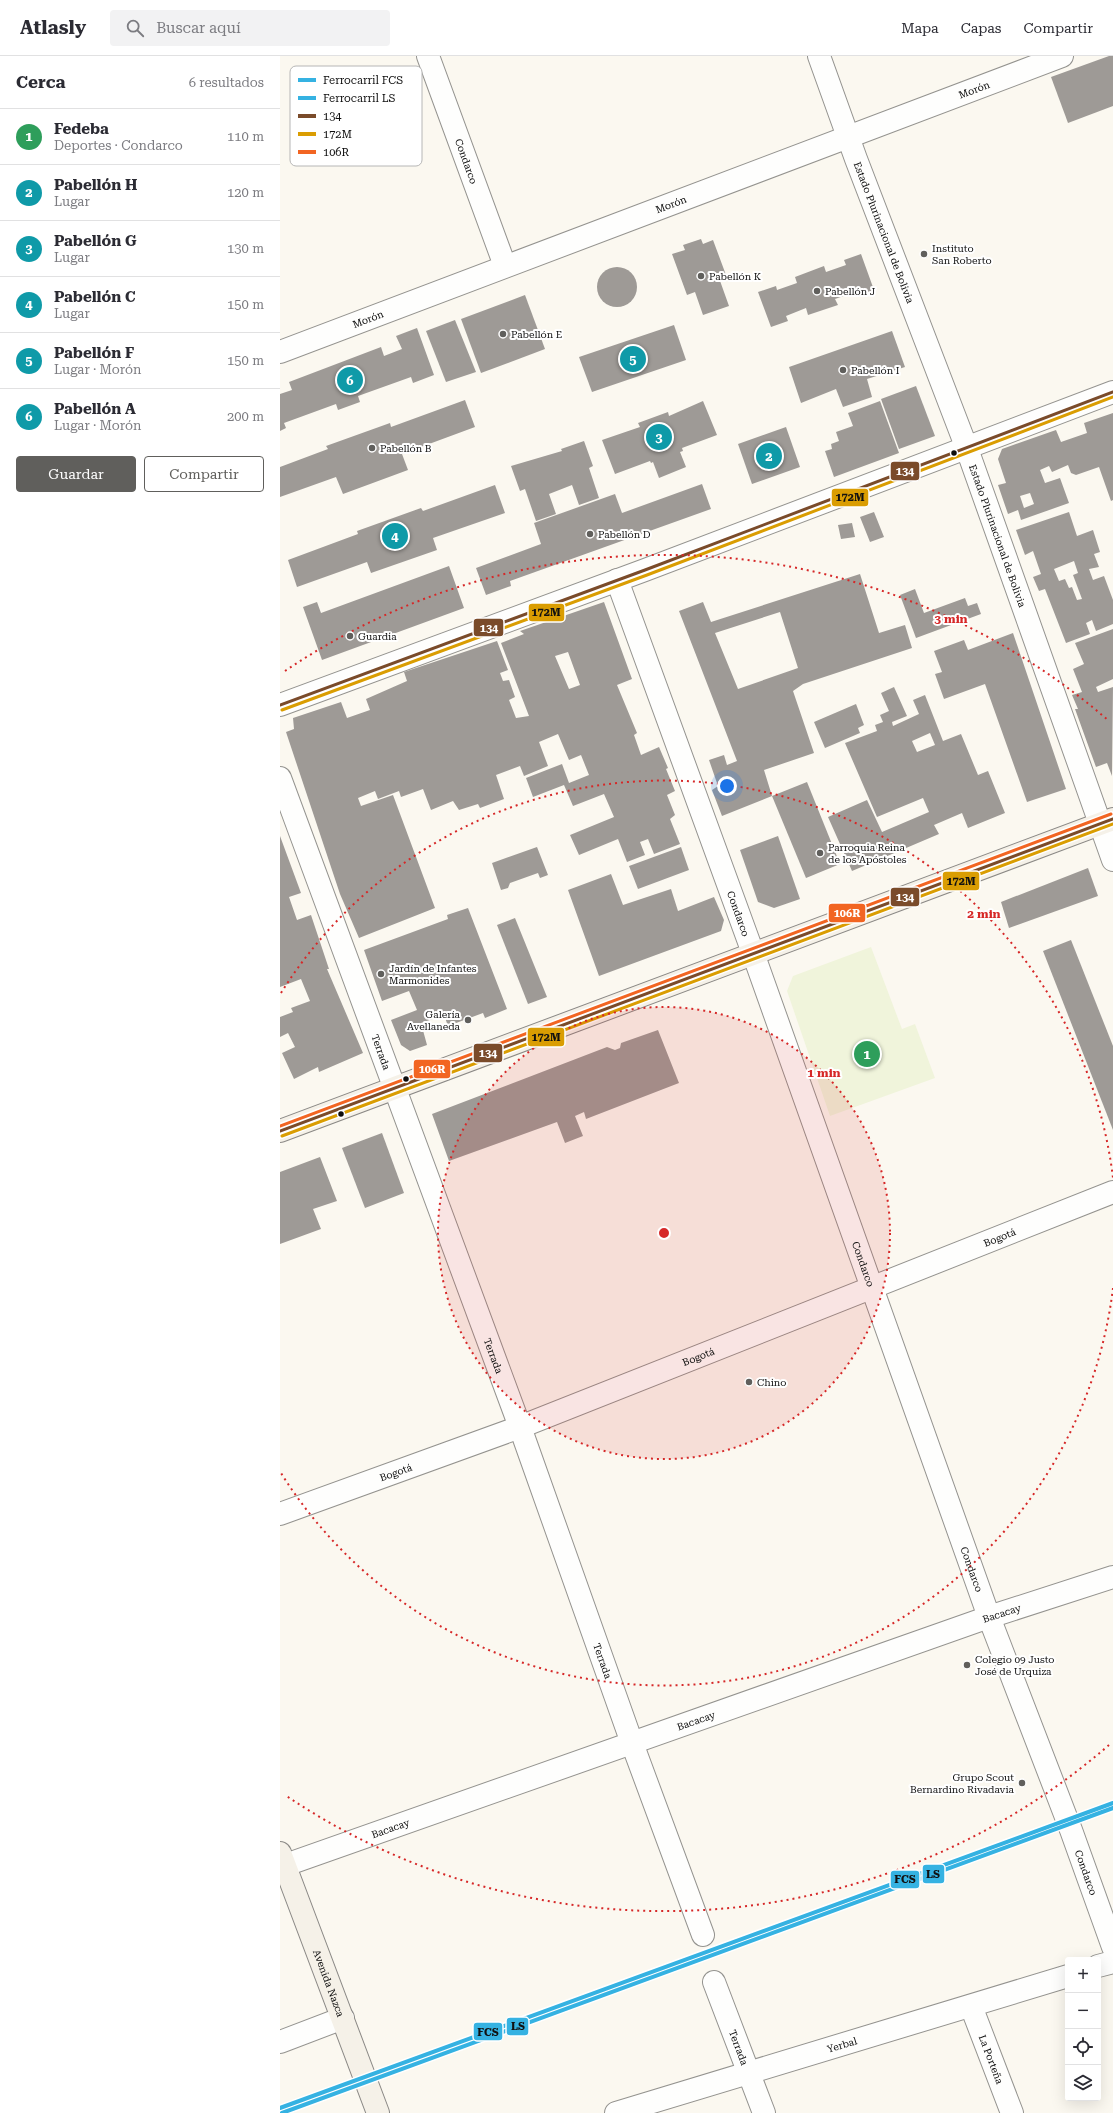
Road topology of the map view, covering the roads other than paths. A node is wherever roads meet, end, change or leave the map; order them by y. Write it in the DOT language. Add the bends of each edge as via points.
graph roads {
  1 [pos="428,56"];
  2 [pos="819,56"];
  3 [pos="1062,56"];
  4 [pos="848,136"];
  5 [pos="505,266"];
  6 [pos="280,352"];
  7 [pos="1113,392"];
  8 [pos="966,446"];
  9 [pos="616,580"];
  10 [pos="280,705"];
  11 [pos="280,778"];
  12 [pos="1106,822"];
  13 [pos="1113,860"];
  14 [pos="753,953"];
  15 [pos="394,1088"];
  16 [pos="280,1131"];
  17 [pos="1113,1192"];
  18 [pos="873,1288"];
  19 [pos="520,1427"];
  20 [pos="280,1514"];
  21 [pos="1113,1576"];
  22 [pos="989,1617"];
  23 [pos="632,1743"];
  24 [pos="282,1862"];
  25 [pos="702,1935"];
  26 [pos="1113,1948"];
  27 [pos="1113,1962"];
  28 [pos="1101,1965"];
  29 [pos="1065,1977"];
  30 [pos="714,1982"];
  31 [pos="971,2006"];
  32 [pos="344,2018"];
  33 [pos="280,2042"];
  34 [pos="749,2072"];
  35 [pos="378,2113"];
  36 [pos="616,2113"];
  37 [pos="764,2113"];
  38 [pos="1012,2113"];
  1 -- 5 [label="street, Condarco"];
  2 -- 4 [label="street, Estado Plurinacional de Bolivia"];
  3 -- 4 [label="street, Morón"];
  4 -- 5 [label="street, Morón"];
  4 -- 8 [label="street, Estado Plurinacional de Bolivia"];
  5 -- 6 [label="street, Morón"];
  7 -- 8 [label="street"];
  8 -- 9 [label="street"];
  8 -- 12 [label="street, Estado Plurinacional de Bolivia"];
  9 -- 10 [label="street"];
  9 -- 14 [label="street, Condarco"];
  11 -- 15 [label="street, Terrada"];
  12 -- 13 [label="street, Estado Plurinacional de Bolivia"];
  12 -- 14 [label="main road"];
  14 -- 15 [label="main road"];
  14 -- 18 [label="street, Condarco"];
  15 -- 16 [label="main road"];
  15 -- 19 [label="street, Terrada"];
  17 -- 18 [label="street, Bogotá"];
  18 -- 19 [label="street, Bogotá"];
  18 -- 22 [label="street, Condarco"];
  19 -- 20 [label="street, Bogotá"];
  19 -- 23 [label="street, Terrada"];
  21 -- 22 [label="street, Bacacay"];
  22 -- 23 [label="street, Bacacay"];
  22 -- 26 [label="street, Condarco" via="1071,1830"];
  23 -- 24 [label="street, Bacacay"];
  23 -- 25 [label="street, Terrada"];
  24 -- 32 [label="main road, Avenida Nazca"];
  27 -- 28 [label="street"];
  29 -- 31 [label="street, Yerbal"];
  30 -- 34 [label="street, Terrada"];
  31 -- 34 [label="street, Yerbal"];
  31 -- 38 [label="street, La Porteña"];
  32 -- 33 [label="street"];
  32 -- 35 [label="main road, Avenida Nazca"];
  34 -- 36 [label="street, Yerbal"];
  34 -- 37 [label="street, Terrada"];
}
